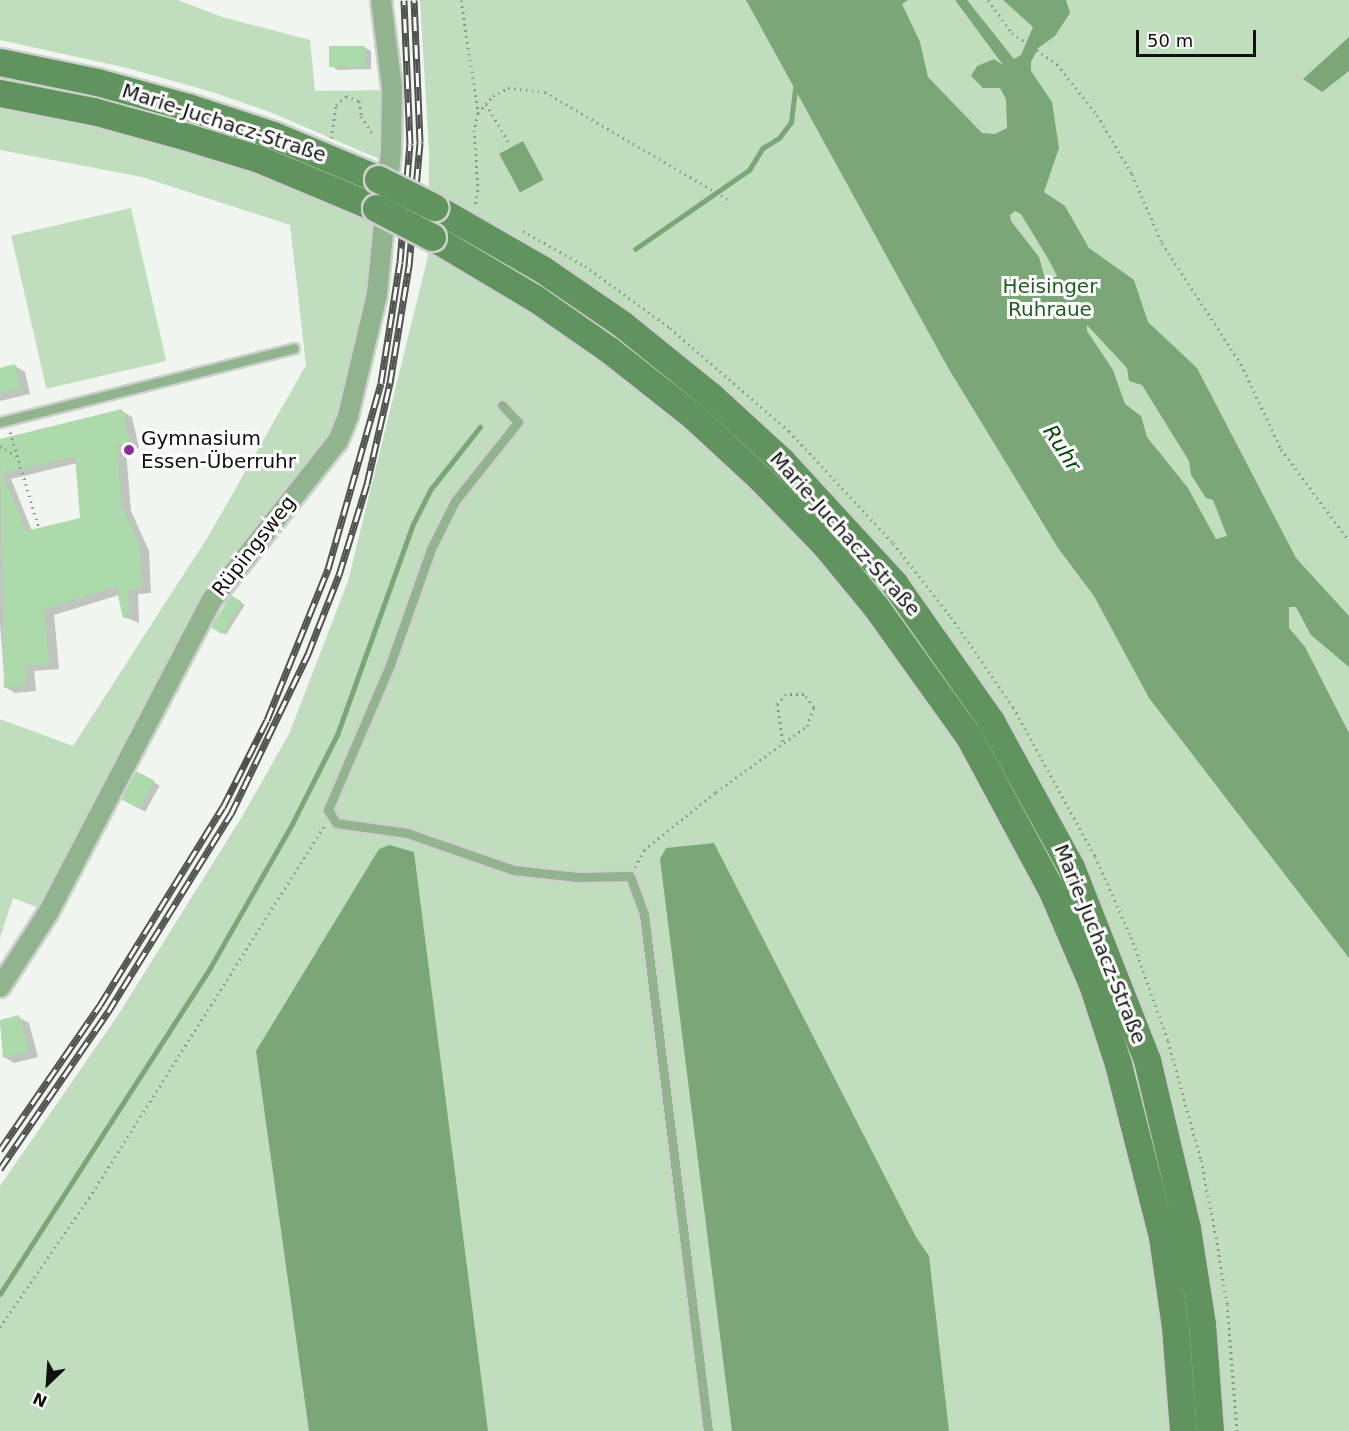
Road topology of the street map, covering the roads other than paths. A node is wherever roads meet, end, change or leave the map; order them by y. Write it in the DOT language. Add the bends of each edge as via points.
graph roads {
  1 [pos="381,0"];
  2 [pos="0,62"];
  3 [pos="0,93"];
  4 [pos="294,348"];
  5 [pos="502,405"];
  6 [pos="3,421"];
  7 [pos="0,987"];
  8 [pos="708,1431"];
  9 [pos="1183,1431"];
  10 [pos="1210,1431"];
  1 -- 7 [label="street, Rüpingsweg" via="392,88 391,152 377,294 356,390 338,441 211,602 48,913"];
  2 -- 10 [label="main road, Marie-Juchacz-Straße, bridge" via="97,82 273,135 378,179 542,269 622,324 710,395 782,461 894,583 991,721 1071,867 1147,1060 1187,1228 1202,1324"];
  3 -- 9 [label="main road, Marie-Juchacz-Straße, bridge" via="93,111 259,159 375,208 432,237 536,298 608,349 693,416 825,545 876,607 969,737 1051,889 1092,984 1118,1064 1162,1237 1175,1327"];
  4 -- 6 [label="lane"];
  5 -- 8 [label="lane" via="518,422 455,501 430,549 390,665 328,810 336,824 407,833 513,870 578,877 630,876 645,914"];
}
